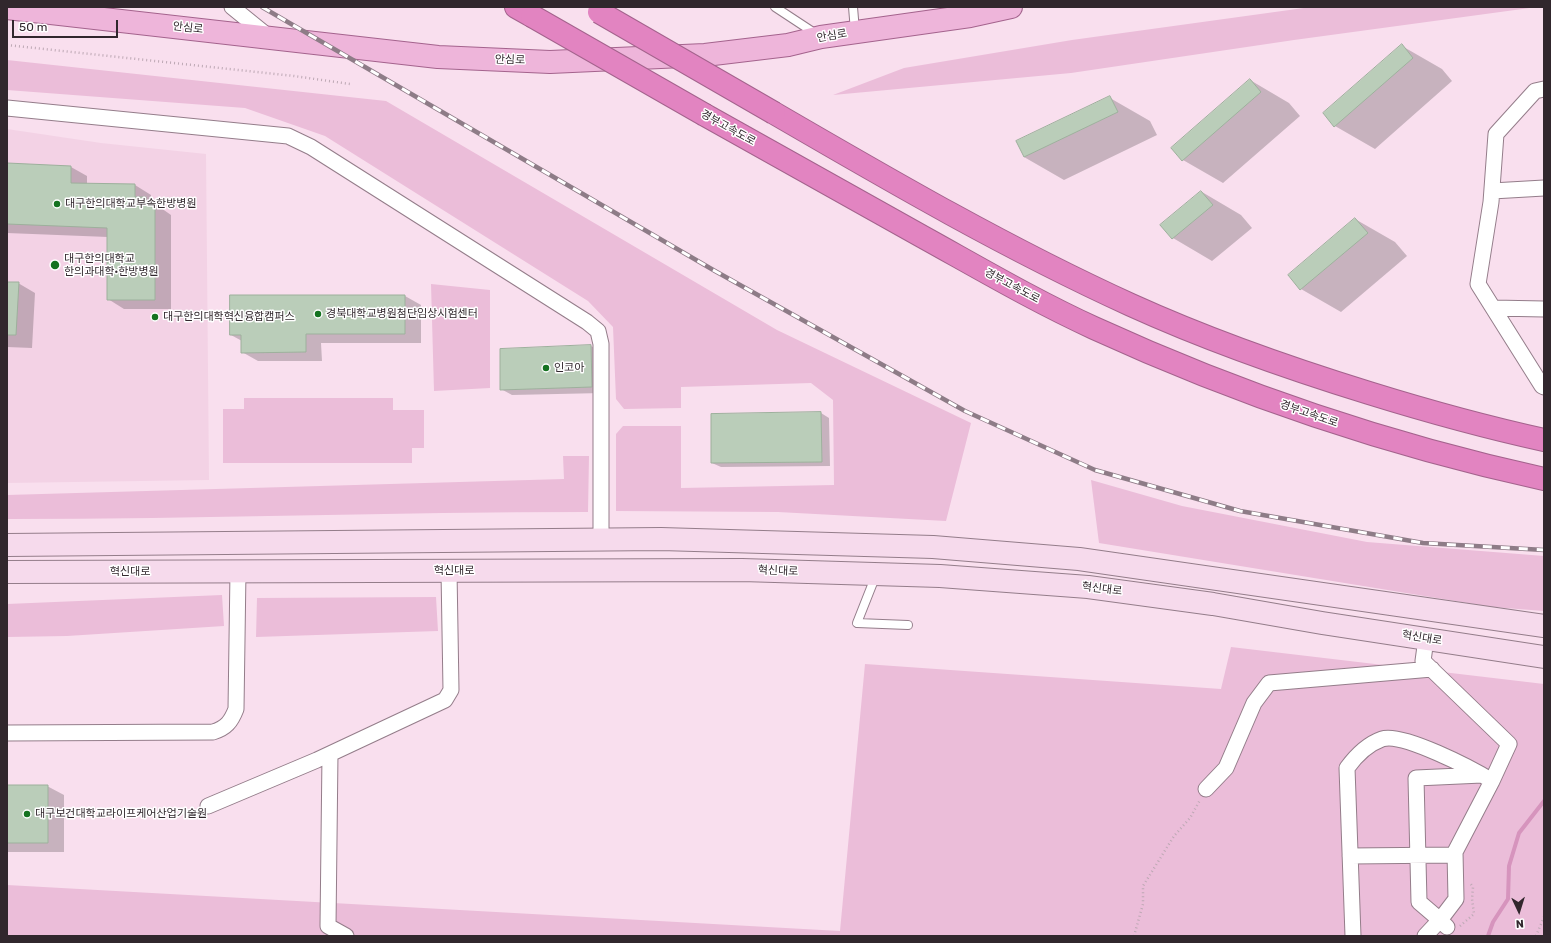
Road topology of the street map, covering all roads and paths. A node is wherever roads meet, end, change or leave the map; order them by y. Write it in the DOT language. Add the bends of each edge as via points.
graph roads {
  1 [pos="232,7"];
  2 [pos="775,7"];
  3 [pos="853,7"];
  4 [pos="1011,7"];
  5 [pos="7,8"];
  6 [pos="595,10"];
  7 [pos="524,11"];
  8 [pos="855,32"];
  9 [pos="269,37"];
  10 [pos="821,37"];
  11 [pos="7,45"];
  12 [pos="350,84"];
  13 [pos="1544,89"];
  14 [pos="7,108"];
  15 [pos="1544,188"];
  16 [pos="1492,191"];
  17 [pos="1493,308"];
  18 [pos="1544,309"];
  19 [pos="1544,387"];
  20 [pos="1544,440"];
  21 [pos="1544,479"];
  22 [pos="601,540"];
  23 [pos="7,545"];
  24 [pos="238,571"];
  25 [pos="448,571"];
  26 [pos="7,572"];
  27 [pos="876,574"];
  28 [pos="908,626"];
  29 [pos="1544,626"];
  30 [pos="1426,639"];
  31 [pos="1544,657"];
  32 [pos="1432,669"];
  33 [pos="7,733"];
  34 [pos="330,754"];
  35 [pos="1487,778"];
  36 [pos="1206,789"];
  37 [pos="208,806"];
  38 [pos="1418,855"];
  39 [pos="1455,855"];
  40 [pos="1350,856"];
  41 [pos="1544,917"];
  42 [pos="1444,924"];
  43 [pos="346,936"];
  44 [pos="1134,936"];
  45 [pos="1353,936"];
  46 [pos="1425,936"];
  47 [pos="1536,936"];
  1 -- 9 [label="street"];
  2 -- 10 [label="lane"];
  3 -- 8 [label="lane"];
  4 -- 8 [label="main road, 안심로" via="970,16"];
  5 -- 9 [label="main road, 안심로"];
  6 -- 20 [label="highway, bridge" via="980,230 1132,306 1319,378 1466,422"];
  7 -- 21 [label="highway, 경부고속도로, bridge" via="1023,292 1100,330 1278,403 1361,432 1500,470"];
  8 -- 10 [label="main road, 안심로"];
  9 -- 10 [label="main road, 안심로" via="438,57 550,62 705,55 788,45"];
  11 -- 12 [label="path"];
  13 -- 16 [label="street" via="1535,91 1496,134"];
  14 -- 22 [label="street" via="288,136 311,147 587,322 598,331 601,344"];
  15 -- 16 [label="street"];
  16 -- 17 [label="street" via="1478,284"];
  17 -- 18 [label="street"];
  17 -- 19 [label="street"];
  22 -- 23 [label="main road"];
  22 -- 29 [label="main road" via="661,539 933,547 1079,559"];
  24 -- 25 [label="main road, 혁신대로"];
  24 -- 26 [label="main road, 혁신대로"];
  24 -- 33 [label="street" via="236,709 232,720 224,728 213,732"];
  25 -- 27 [label="main road, 혁신대로" via="742,570"];
  25 -- 34 [label="street" via="451,690 445,700"];
  27 -- 28 [label="lane" via="857,623"];
  27 -- 30 [label="main road, 혁신대로" via="1088,587 1213,604"];
  30 -- 31 [label="main road, 혁신대로"];
  30 -- 32 [label="street" via="1423,661"];
  32 -- 35 [label="street" via="1509,744"];
  32 -- 36 [label="street" via="1269,683 1254,702 1226,768"];
  34 -- 37 [label="street"];
  34 -- 43 [label="street" via="328,926"];
  35 -- 38 [label="street" via="1416,778"];
  35 -- 39 [label="street"];
  35 -- 40 [label="street" via="1407,741 1382,739 1356,756 1347,768"];
  36 -- 44 [label="path" via="1190,818 1174,836 1142,886 1143,904"];
  38 -- 39 [label="street"];
  38 -- 40 [label="street"];
  38 -- 42 [label="street" via="1420,902"];
  39 -- 42 [label="street" via="1456,900"];
  40 -- 45 [label="street"];
  41 -- 47 [label="path"];
  42 -- 46 [label="street"];
}
